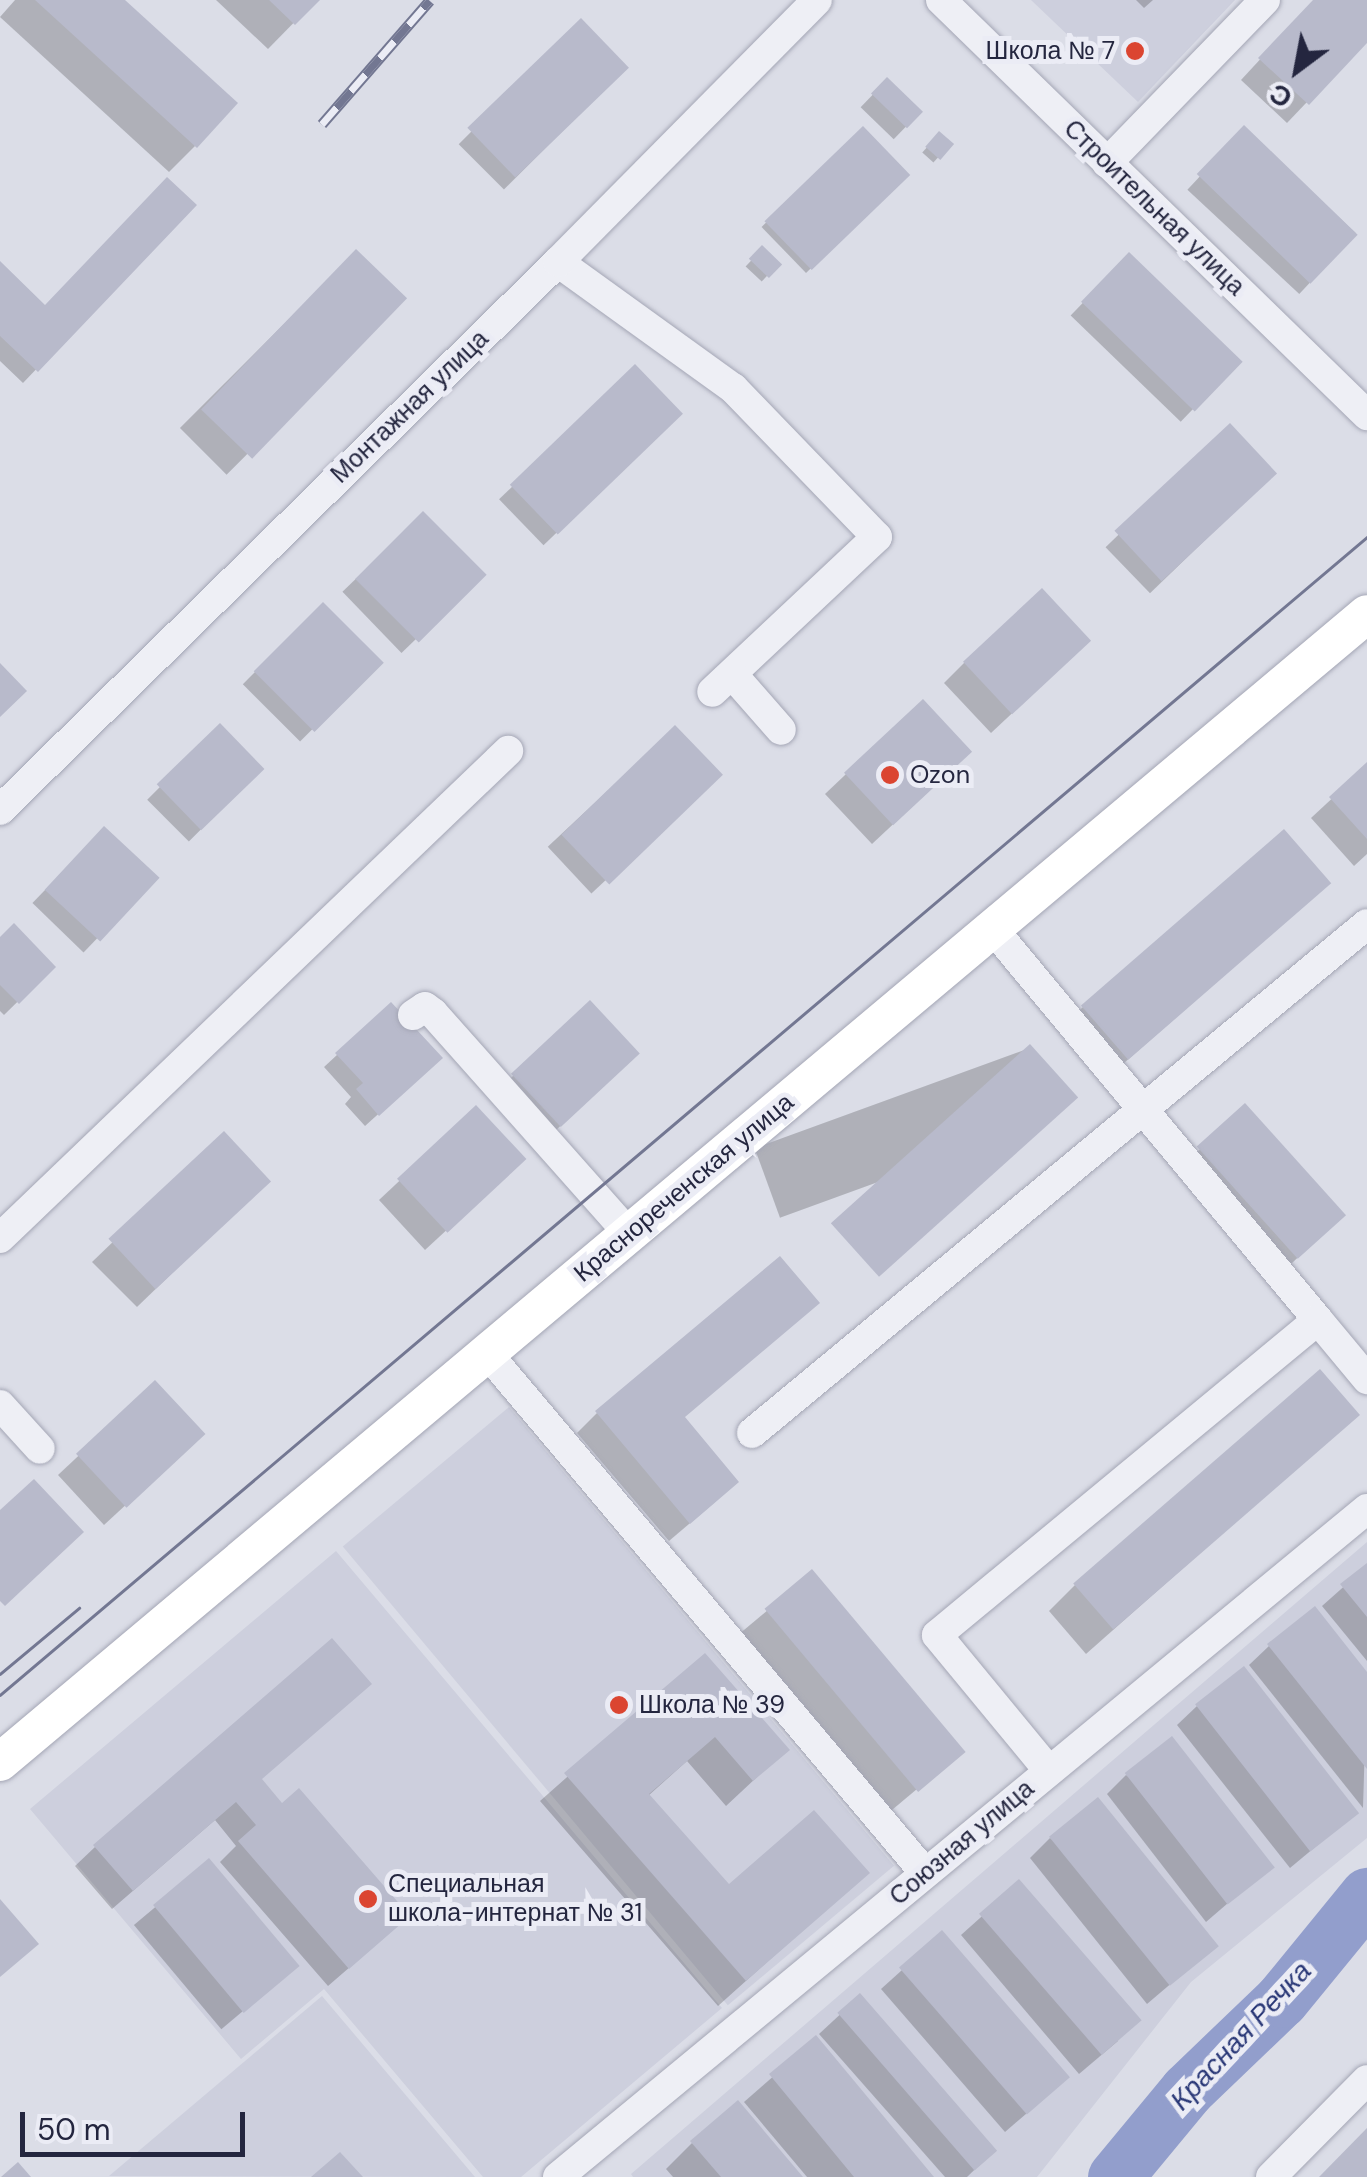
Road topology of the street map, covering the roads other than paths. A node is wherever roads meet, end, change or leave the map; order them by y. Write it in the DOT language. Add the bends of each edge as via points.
graph roads {
  1 [pos="817,0"];
  2 [pos="941,0"];
  3 [pos="1265,0"];
  4 [pos="1107,163"];
  5 [pos="558,262"];
  6 [pos="1367,415"];
  7 [pos="1367,614"];
  8 [pos="782,730"];
  9 [pos="508,751"];
  10 [pos="0,810"];
  11 [pos="1367,924"];
  12 [pos="993,928"];
  13 [pos="413,1015"];
  14 [pos="1143,1109"];
  15 [pos="628,1234"];
  16 [pos="0,1238"];
  17 [pos="1318,1320"];
  18 [pos="487,1353"];
  19 [pos="1367,1379"];
  20 [pos="0,1405"];
  21 [pos="752,1433"];
  22 [pos="40,1448"];
  23 [pos="1367,1509"];
  24 [pos="0,1762"];
  25 [pos="1049,1770"];
  26 [pos="925,1873"];
  27 [pos="1367,2080"];
  28 [pos="558,2177"];
  29 [pos="1271,2177"];
  1 -- 5 [label="street, Монтажная улица"];
  2 -- 4 [label="street, Строительная улица"];
  3 -- 4 [label="street"];
  4 -- 6 [label="street, Строительная улица"];
  5 -- 8 [label="street" via="734,388 877,538 722,683"];
  5 -- 10 [label="street, Монтажная улица"];
  7 -- 12 [label="main road, Краснореченская улица"];
  9 -- 16 [label="street"];
  11 -- 14 [label="street"];
  12 -- 14 [label="street"];
  12 -- 15 [label="main road, Краснореченская улица"];
  13 -- 15 [label="street" via="425,1008 433,1013"];
  14 -- 17 [label="street"];
  14 -- 21 [label="street"];
  15 -- 18 [label="main road, Краснореченская улица"];
  17 -- 19 [label="street"];
  17 -- 25 [label="street" via="937,1636"];
  18 -- 24 [label="main road, Краснореченская улица"];
  18 -- 26 [label="street"];
  20 -- 22 [label="street"];
  23 -- 25 [label="street, Союзная улица"];
  25 -- 26 [label="street, Союзная улица"];
  26 -- 28 [label="street, Союзная улица"];
  27 -- 29 [label="street"];
}
